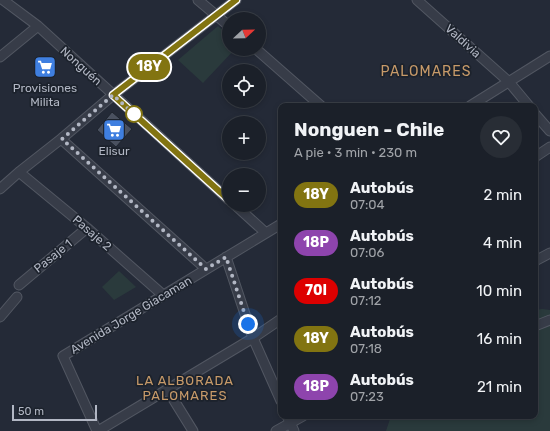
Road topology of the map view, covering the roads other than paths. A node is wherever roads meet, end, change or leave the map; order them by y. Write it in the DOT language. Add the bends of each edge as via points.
graph roads {
  1 [pos="3,0"];
  2 [pos="198,0"];
  3 [pos="236,0"];
  4 [pos="417,0"];
  5 [pos="216,14"];
  6 [pos="222,20"];
  7 [pos="38,26"];
  8 [pos="264,56"];
  9 [pos="550,56"];
  10 [pos="0,58"];
  11 [pos="508,82"];
  12 [pos="113,95"];
  13 [pos="318,103"];
  14 [pos="475,103"];
  15 [pos="526,103"];
  16 [pos="538,118"];
  17 [pos="550,132"];
  18 [pos="62,139"];
  19 [pos="550,147"];
  20 [pos="538,154"];
  21 [pos="19,172"];
  22 [pos="0,189"];
  23 [pos="222,194"];
  24 [pos="243,212"];
  25 [pos="278,226"];
  26 [pos="87,228"];
  27 [pos="266,233"];
  28 [pos="550,253"];
  29 [pos="226,257"];
  30 [pos="538,260"];
  31 [pos="206,269"];
  32 [pos="19,285"];
  33 [pos="163,295"];
  34 [pos="18,297"];
  35 [pos="0,317"];
  36 [pos="550,320"];
  37 [pos="278,321"];
  38 [pos="538,325"];
  39 [pos="253,338"];
  40 [pos="167,389"];
  41 [pos="278,395"];
  42 [pos="291,423"];
  43 [pos="97,431"];
  44 [pos="193,431"];
  45 [pos="276,431"];
  1 -- 7 [label="street, Nonguén"];
  2 -- 5 [label="street"];
  3 -- 5 [label="street"];
  4 -- 11 [label="street, Valdivia"];
  5 -- 6 [label="street"];
  5 -- 12 [label="street"];
  7 -- 10 [label="street"];
  7 -- 12 [label="street, Nonguén"];
  8 -- 13 [label="street"];
  9 -- 11 [label="street"];
  11 -- 14 [label="street"];
  11 -- 15 [label="street, Valdivia"];
  12 -- 18 [label="street"];
  12 -- 23 [label="street, Nonguén"];
  16 -- 17 [label="street"];
  18 -- 21 [label="street"];
  18 -- 31 [label="street"];
  19 -- 20 [label="street"];
  21 -- 22 [label="street"];
  21 -- 26 [label="street, Pasaje 2"];
  24 -- 27 [label="street"];
  25 -- 27 [label="street, Avenida Jorge Giacaman"];
  26 -- 32 [label="street, Pasaje 1"];
  26 -- 33 [label="street, Pasaje 2"];
  27 -- 29 [label="street, Avenida Jorge Giacaman"];
  28 -- 30 [label="street"];
  29 -- 31 [label="street, Avenida Jorge Giacaman"];
  29 -- 39 [label="street"];
  31 -- 33 [label="street, Avenida Jorge Giacaman"];
  33 -- 43 [label="street, Avenida Jorge Giacaman" via="63,356"];
  34 -- 35 [label="street"];
  36 -- 38 [label="street"];
  37 -- 39 [label="street"];
  39 -- 40 [label="street"];
  39 -- 41 [label="street"];
  40 -- 43 [label="street"];
  40 -- 44 [label="street"];
  42 -- 45 [label="street"];
}
